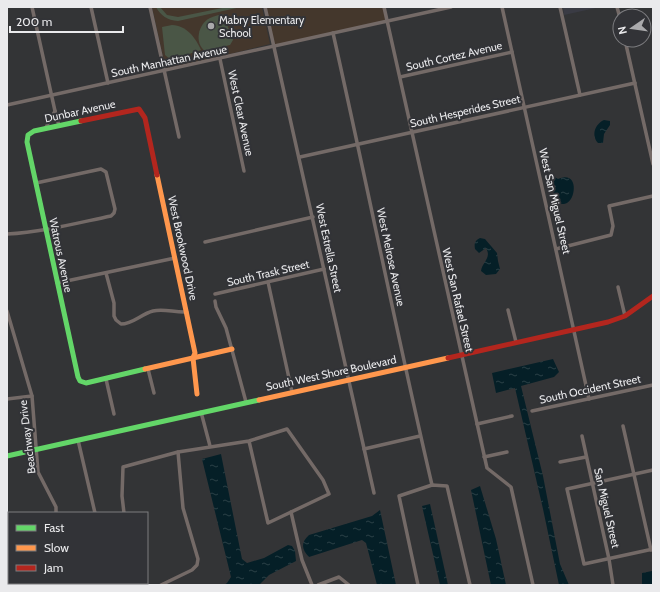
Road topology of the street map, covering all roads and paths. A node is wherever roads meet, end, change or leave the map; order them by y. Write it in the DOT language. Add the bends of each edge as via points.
graph roads {
  1 [pos="32,7"];
  2 [pos="91,7"];
  3 [pos="150,7"];
  4 [pos="265,7"];
  5 [pos="384,7"];
  6 [pos="451,7"];
  7 [pos="502,7"];
  8 [pos="560,7"];
  9 [pos="387,21"];
  10 [pos="333,33"];
  11 [pos="274,46"];
  12 [pos="627,48"];
  13 [pos="512,52"];
  14 [pos="220,59"];
  15 [pos="164,71"];
  16 [pos="400,77"];
  17 [pos="108,83"];
  18 [pos="635,83"];
  19 [pos="52,95"];
  20 [pos="580,95"];
  21 [pos="7,105"];
  22 [pos="524,108"];
  23 [pos="139,109"];
  24 [pos="55,112"];
  25 [pos="59,126"];
  26 [pos="45,129"];
  27 [pos="412,133"];
  28 [pos="179,136"];
  29 [pos="27,137"];
  30 [pos="358,144"];
  31 [pos="300,157"];
  32 [pos="653,164"];
  33 [pos="244,171"];
  34 [pos="36,183"];
  35 [pos="653,196"];
  36 [pos="313,217"];
  37 [pos="46,230"];
  38 [pos="7,234"];
  39 [pos="205,242"];
  40 [pos="556,249"];
  41 [pos="175,258"];
  42 [pos="324,269"];
  43 [pos="106,273"];
  44 [pos="268,282"];
  45 [pos="57,284"];
  46 [pos="618,287"];
  47 [pos="215,294"];
  48 [pos="653,296"];
  49 [pos="216,300"];
  50 [pos="508,310"];
  51 [pos="7,311"];
  52 [pos="187,312"];
  53 [pos="625,316"];
  54 [pos="574,330"];
  55 [pos="516,342"];
  56 [pos="232,349"];
  57 [pos="461,355"];
  58 [pos="193,358"];
  59 [pos="405,367"];
  60 [pos="148,369"];
  61 [pos="106,379"];
  62 [pos="349,380"];
  63 [pos="653,385"];
  64 [pos="292,392"];
  65 [pos="154,393"];
  66 [pos="197,394"];
  67 [pos="32,396"];
  68 [pos="7,399"];
  69 [pos="589,399"];
  70 [pos="246,402"];
  71 [pos="532,411"];
  72 [pos="200,412"];
  73 [pos="114,414"];
  74 [pos="512,416"];
  75 [pos="477,424"];
  76 [pos="623,426"];
  77 [pos="420,436"];
  78 [pos="582,436"];
  79 [pos="78,440"];
  80 [pos="250,441"];
  81 [pos="210,446"];
  82 [pos="37,449"];
  83 [pos="364,449"];
  84 [pos="178,452"];
  85 [pos="507,452"];
  86 [pos="7,456"];
  87 [pos="484,457"];
  88 [pos="586,457"];
  89 [pos="560,462"];
  90 [pos="653,470"];
  91 [pos="634,474"];
  92 [pos="592,483"];
  93 [pos="432,485"];
  94 [pos="374,493"];
  95 [pos="56,512"];
  96 [pos="94,512"];
  97 [pos="124,512"];
  98 [pos="291,512"];
  99 [pos="652,549"];
  100 [pos="609,559"];
  101 [pos="172,580"];
  102 [pos="161,585"];
  103 [pos="174,585"];
  104 [pos="312,585"];
  105 [pos="318,585"];
  106 [pos="349,585"];
  107 [pos="418,585"];
  108 [pos="470,585"];
  109 [pos="533,585"];
  110 [pos="613,585"];
  1 -- 19 [label="street"];
  2 -- 17 [label="street"];
  3 -- 15 [label="street"];
  4 -- 11 [label="street, West Estrella Street"];
  5 -- 9 [label="street, West San Rafael Street"];
  6 -- 9 [label="street, South Manhattan Avenue"];
  7 -- 13 [label="street, West San Miguel Street"];
  8 -- 20 [label="street"];
  9 -- 10 [label="street, South Manhattan Avenue"];
  9 -- 16 [label="street, West San Rafael Street"];
  10 -- 11 [label="street, South Manhattan Avenue"];
  10 -- 30 [label="street, West Melrose Avenue"];
  11 -- 14 [label="street, South Manhattan Avenue"];
  11 -- 31 [label="street, West Estrella Street"];
  12 -- 18 [label="street"];
  13 -- 16 [label="street, South Cortez Avenue"];
  13 -- 22 [label="street, West San Miguel Street"];
  14 -- 15 [label="street, South Manhattan Avenue"];
  14 -- 33 [label="street, West Clear Avenue"];
  15 -- 17 [label="street, South Manhattan Avenue"];
  15 -- 28 [label="street"];
  16 -- 27 [label="street, West San Rafael Street"];
  17 -- 19 [label="street, South Manhattan Avenue"];
  18 -- 20 [label="street, South Hesperides Street"];
  18 -- 32 [label="street"];
  19 -- 21 [label="street, South Manhattan Avenue"];
  19 -- 24 [label="street"];
  20 -- 22 [label="street, South Hesperides Street"];
  22 -- 27 [label="street, South Hesperides Street"];
  22 -- 40 [label="street, West San Miguel Street"];
  23 -- 25 [label="street, Dunbar Avenue"];
  23 -- 41 [label="street, West Brookwood Drive" via="145,118"];
  24 -- 25 [label="street"];
  24 -- 26 [label="street"];
  25 -- 26 [label="street, Dunbar Avenue"];
  26 -- 29 [label="street, Dunbar Avenue" via="32,132"];
  27 -- 30 [label="street, South Hesperides Street"];
  27 -- 57 [label="street, West San Rafael Street"];
  29 -- 34 [label="street, Watrous Avenue"];
  30 -- 31 [label="street, South Hesperides Street"];
  30 -- 59 [label="street, West Melrose Avenue"];
  31 -- 36 [label="street, West Estrella Street"];
  34 -- 37 [label="street, Watrous Avenue"];
  34 -- 37 [label="street" via="101,169 106,172 115,209 112,216"];
  35 -- 40 [label="street" via="609,206 613,226 611,236"];
  36 -- 39 [label="street"];
  36 -- 42 [label="street, West Estrella Street"];
  37 -- 38 [label="street"];
  37 -- 45 [label="street, Watrous Avenue"];
  40 -- 54 [label="street, West San Miguel Street"];
  41 -- 43 [label="street"];
  41 -- 52 [label="street, West Brookwood Drive"];
  42 -- 44 [label="street, South Trask Street"];
  42 -- 62 [label="street, West Estrella Street"];
  43 -- 45 [label="street"];
  43 -- 52 [label="street" via="114,303 114,316 121,324 128,324 142,314 154,311"];
  44 -- 47 [label="street, South Trask Street"];
  44 -- 64 [label="street"];
  45 -- 61 [label="street, Watrous Avenue" via="80,381 86,383"];
  46 -- 53 [label="street"];
  48 -- 53 [label="street, South West Shore Boulevard"];
  49 -- 56 [label="street" via="216,307"];
  50 -- 55 [label="street"];
  51 -- 67 [label="street, Beachway Drive"];
  52 -- 58 [label="street, West Brookwood Drive" via="195,353"];
  53 -- 54 [label="street, South West Shore Boulevard"];
  54 -- 55 [label="street, South West Shore Boulevard"];
  54 -- 69 [label="street, West San Miguel Street"];
  55 -- 57 [label="street, South West Shore Boulevard"];
  56 -- 58 [label="street"];
  56 -- 70 [label="street"];
  57 -- 59 [label="street, South West Shore Boulevard"];
  57 -- 75 [label="street, West San Rafael Street"];
  58 -- 60 [label="street"];
  58 -- 66 [label="street, West Brookwood Drive"];
  59 -- 62 [label="street, South West Shore Boulevard"];
  59 -- 77 [label="street, West Melrose Avenue"];
  60 -- 61 [label="street"];
  60 -- 65 [label="street"];
  61 -- 73 [label="street"];
  62 -- 64 [label="street, South West Shore Boulevard"];
  62 -- 83 [label="street, West Estrella Street"];
  63 -- 69 [label="street, South Occident Street"];
  64 -- 70 [label="street, South West Shore Boulevard"];
  67 -- 68 [label="street"];
  67 -- 82 [label="street, Beachway Drive"];
  69 -- 71 [label="street, South Occident Street"];
  70 -- 72 [label="street, South West Shore Boulevard"];
  72 -- 79 [label="street, South West Shore Boulevard"];
  72 -- 81 [label="street"];
  74 -- 75 [label="street"];
  75 -- 87 [label="street, West San Rafael Street"];
  76 -- 91 [label="street"];
  77 -- 83 [label="street"];
  77 -- 93 [label="street, West Melrose Avenue"];
  78 -- 88 [label="street, San Miguel Street"];
  79 -- 82 [label="street, South West Shore Boulevard"];
  79 -- 96 [label="street"];
  80 -- 81 [label="street"];
  80 -- 98 [label="street" via="268,523"];
  80 -- 98 [label="street" via="287,429 322,480 329,494"];
  81 -- 84 [label="street"];
  82 -- 86 [label="street, South West Shore Boulevard"];
  82 -- 95 [label="street, Beachway Drive" via="38,472 56,507"];
  83 -- 94 [label="street, West Estrella Street"];
  84 -- 97 [label="street" via="123,467"];
  84 -- 101 [label="street" via="183,508 198,559 192,570"];
  85 -- 87 [label="street"];
  87 -- 109 [label="street, West San Rafael Street" via="486,468 511,487"];
  88 -- 89 [label="street"];
  88 -- 92 [label="street, San Miguel Street"];
  90 -- 91 [label="street"];
  91 -- 92 [label="street"];
  91 -- 99 [label="street"];
  92 -- 100 [label="street, San Miguel Street"];
  92 -- 100 [label="street" via="567,489 584,564"];
  93 -- 107 [label="street" via="399,496"];
  93 -- 108 [label="street" via="447,486"];
  98 -- 104 [label="street" via="302,560"];
  99 -- 100 [label="street"];
  100 -- 110 [label="street, San Miguel Street"];
  101 -- 102 [label="street"];
  101 -- 103 [label="street"];
  105 -- 106 [label="street" via="340,577"];
}
